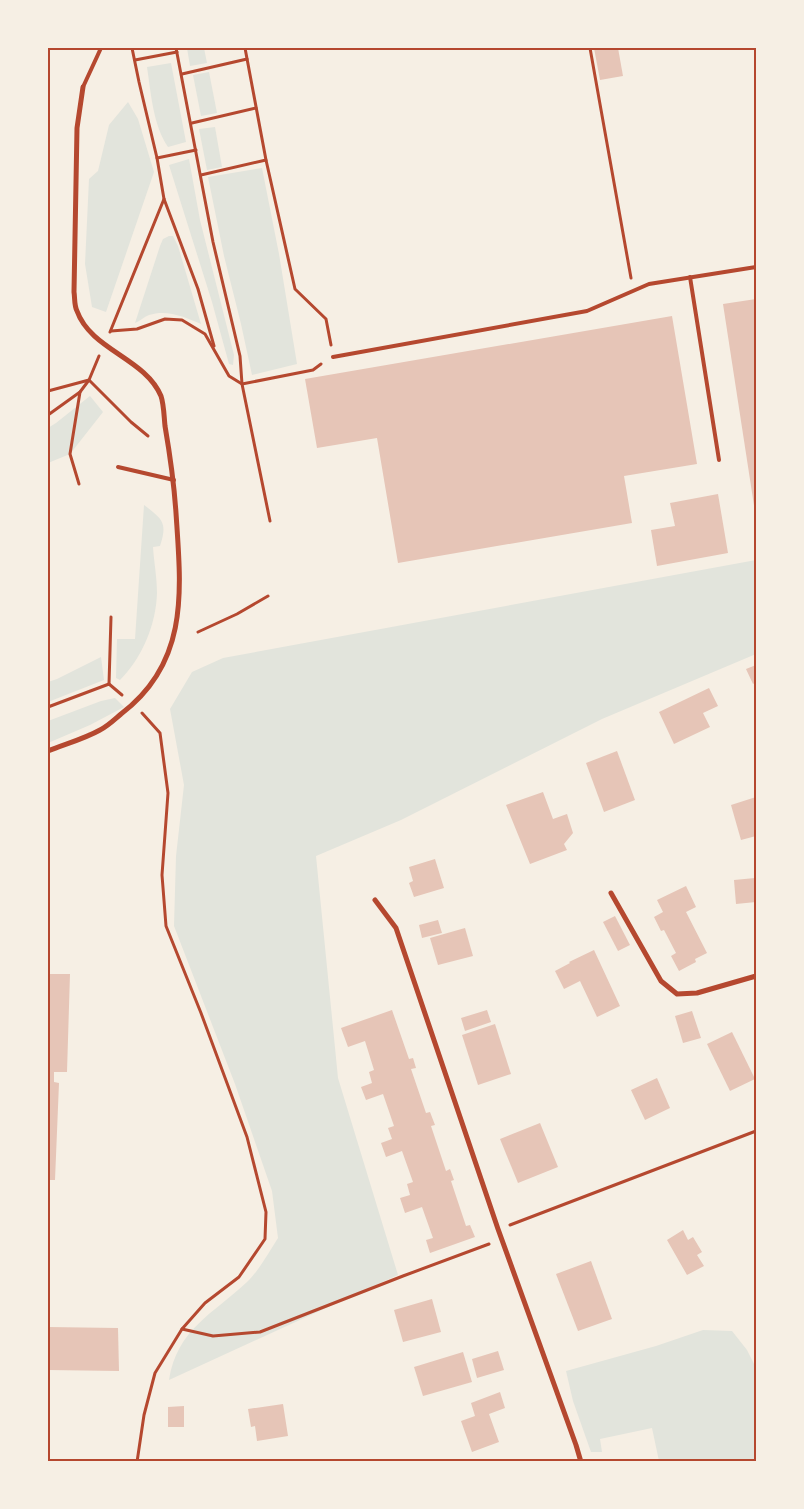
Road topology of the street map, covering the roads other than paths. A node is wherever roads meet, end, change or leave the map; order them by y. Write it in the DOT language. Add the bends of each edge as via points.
graph roads {
  1 [pos="101,48"];
  2 [pos="83,87"];
  3 [pos="756,267"];
  4 [pos="690,277"];
  5 [pos="333,357"];
  6 [pos="719,460"];
  7 [pos="118,467"];
  8 [pos="174,480"];
  9 [pos="48,751"];
  10 [pos="611,892"];
  11 [pos="375,900"];
  12 [pos="756,976"];
  13 [pos="581,1462"];
  1 -- 2 [label="lane"];
  2 -- 8 [label="street" via="77,128 76,309 93,334 148,376 161,396"];
  3 -- 4 [label="lane"];
  4 -- 5 [label="lane" via="649,284 587,311"];
  4 -- 6 [label="lane"];
  7 -- 8 [label="lane"];
  8 -- 9 [label="street" via="180,574 180,608 175,636 153,682 133,705 101,730"];
  10 -- 12 [label="street" via="661,981 677,994 697,993"];
  11 -- 13 [label="street" via="396,928"];
}
